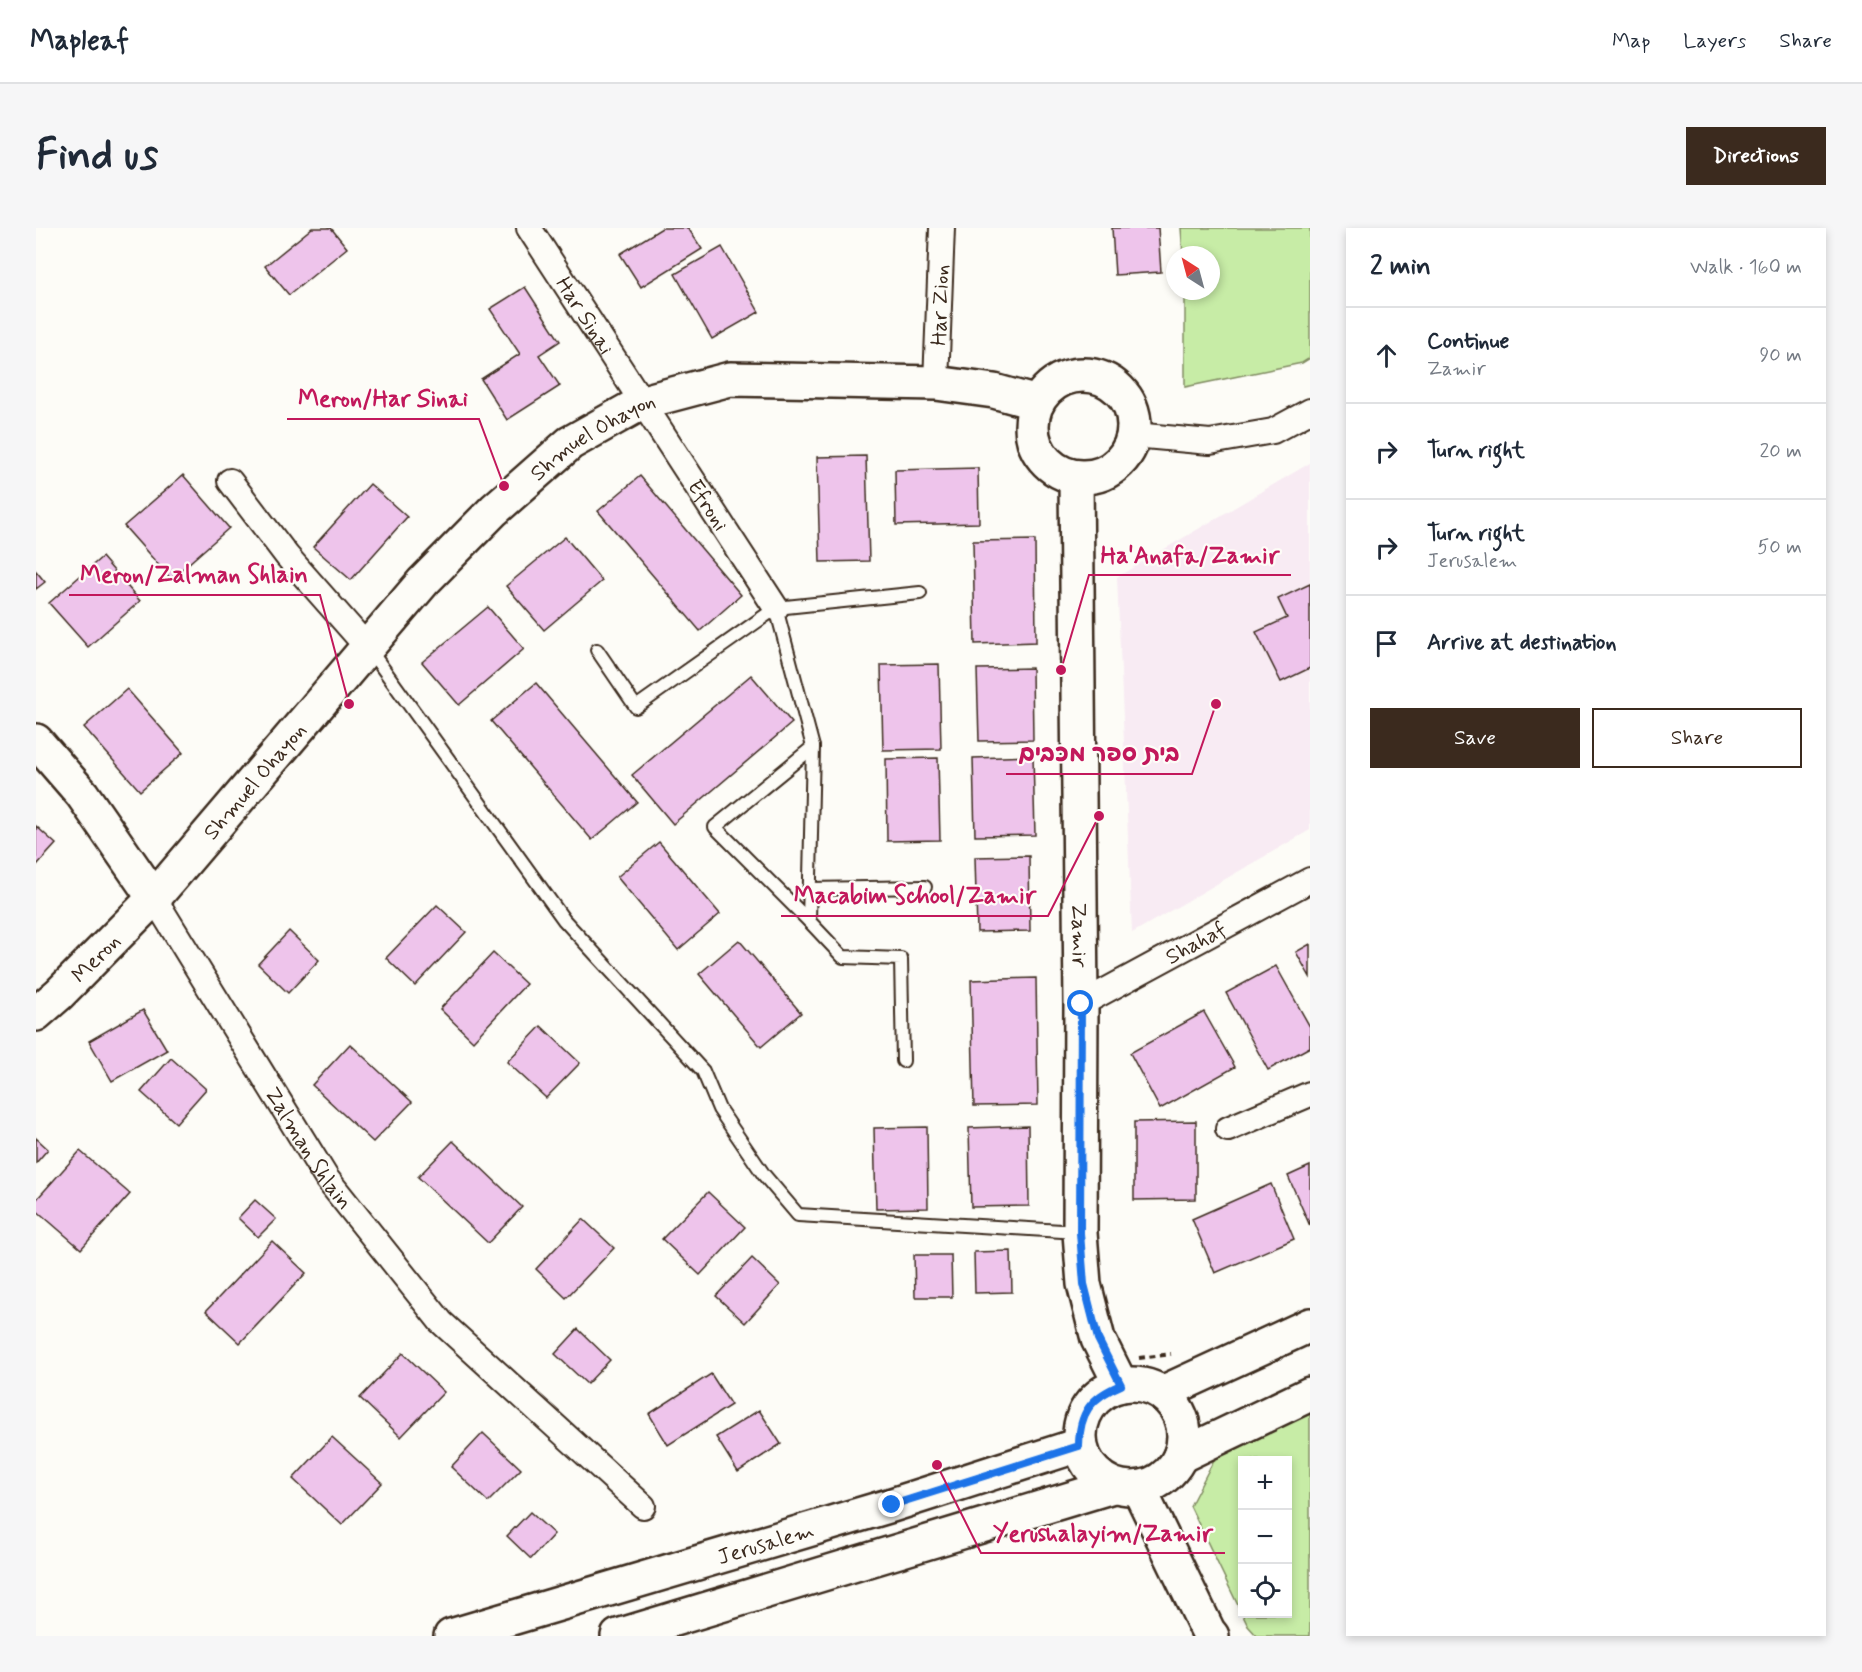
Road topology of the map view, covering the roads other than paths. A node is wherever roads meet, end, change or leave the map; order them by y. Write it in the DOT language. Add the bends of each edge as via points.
graph roads {
  1 [pos="530,228"];
  2 [pos="942,228"];
  3 [pos="936,383"];
  4 [pos="643,402"];
  5 [pos="1037,403"];
  6 [pos="1310,411"];
  7 [pos="1134,435"];
  8 [pos="1076,477"];
  9 [pos="230,481"];
  10 [pos="920,593"];
  11 [pos="776,608"];
  12 [pos="368,648"];
  13 [pos="597,650"];
  14 [pos="36,741"];
  15 [pos="813,747"];
  16 [pos="1310,880"];
  17 [pos="925,887"];
  18 [pos="810,889"];
  19 [pos="154,898"];
  20 [pos="809,921"];
  21 [pos="1081,1004"];
  22 [pos="36,1014"];
  23 [pos="903,1061"];
  24 [pos="1310,1094"];
  25 [pos="1228,1129"];
  26 [pos="1080,1233"];
  27 [pos="1310,1325"];
  28 [pos="1121,1385"];
  29 [pos="1162,1393"];
  30 [pos="1310,1394"];
  31 [pos="1079,1446"];
  32 [pos="1180,1456"];
  33 [pos="1126,1487"];
  34 [pos="643,1506"];
  35 [pos="451,1636"];
  36 [pos="618,1636"];
  37 [pos="1212,1636"];
  1 -- 4 [label="street, Har Sinai"];
  2 -- 3 [label="street, Har Zion"];
  3 -- 4 [label="street, Shmuel Ohayon" via="730,379"];
  3 -- 5 [label="street, Shmuel Ohayon" via="994,391"];
  4 -- 11 [label="street, Efroni"];
  4 -- 12 [label="street, Shmuel Ohayon" via="570,443 494,510 423,582"];
  5 -- 7 [label="street" via="1063,378 1081,374 1099,377 1116,386 1127,399 1134,416"];
  5 -- 8 [label="street" via="1032,419 1037,451 1060,473"];
  6 -- 7 [label="street" via="1273,430 1210,442"];
  7 -- 8 [label="street" via="1127,453 1114,468 1096,476"];
  8 -- 21 [label="street, Zamir"];
  9 -- 12 [label="street" via="287,556"];
  10 -- 11 [label="lane"];
  11 -- 13 [label="lane" via="636,707"];
  11 -- 15 [label="lane"];
  12 -- 19 [label="street, Shmuel Ohayon"];
  12 -- 26 [label="lane" via="564,920 703,1071 719,1109 764,1175 798,1215"];
  14 -- 19 [label="street, Zalman Shlain" via="82,794"];
  15 -- 18 [label="lane"];
  15 -- 20 [label="lane" via="715,826"];
  16 -- 21 [label="street, Shahaf"];
  17 -- 18 [label="lane"];
  18 -- 20 [label="lane"];
  19 -- 22 [label="street, Meron"];
  19 -- 34 [label="street, Zalman Shlain" via="327,1179 434,1313"];
  20 -- 23 [label="lane" via="843,957 901,959"];
  21 -- 26 [label="street, Zamir"];
  24 -- 25 [label="street"];
  26 -- 28 [label="street, Zamir" via="1084,1284 1098,1339"];
  27 -- 29 [label="street"];
  28 -- 29 [label="street" via="1136,1384"];
  28 -- 31 [label="street" via="1093,1400 1079,1429"];
  29 -- 32 [label="street" via="1175,1406 1182,1422"];
  30 -- 32 [label="street"];
  31 -- 33 [label="street" via="1097,1476"];
  31 -- 35 [label="street, Jerusalem"];
  32 -- 33 [label="street" via="1157,1483"];
  33 -- 36 [label="street, Jerusalem"];
  33 -- 37 [label="street"];
}
